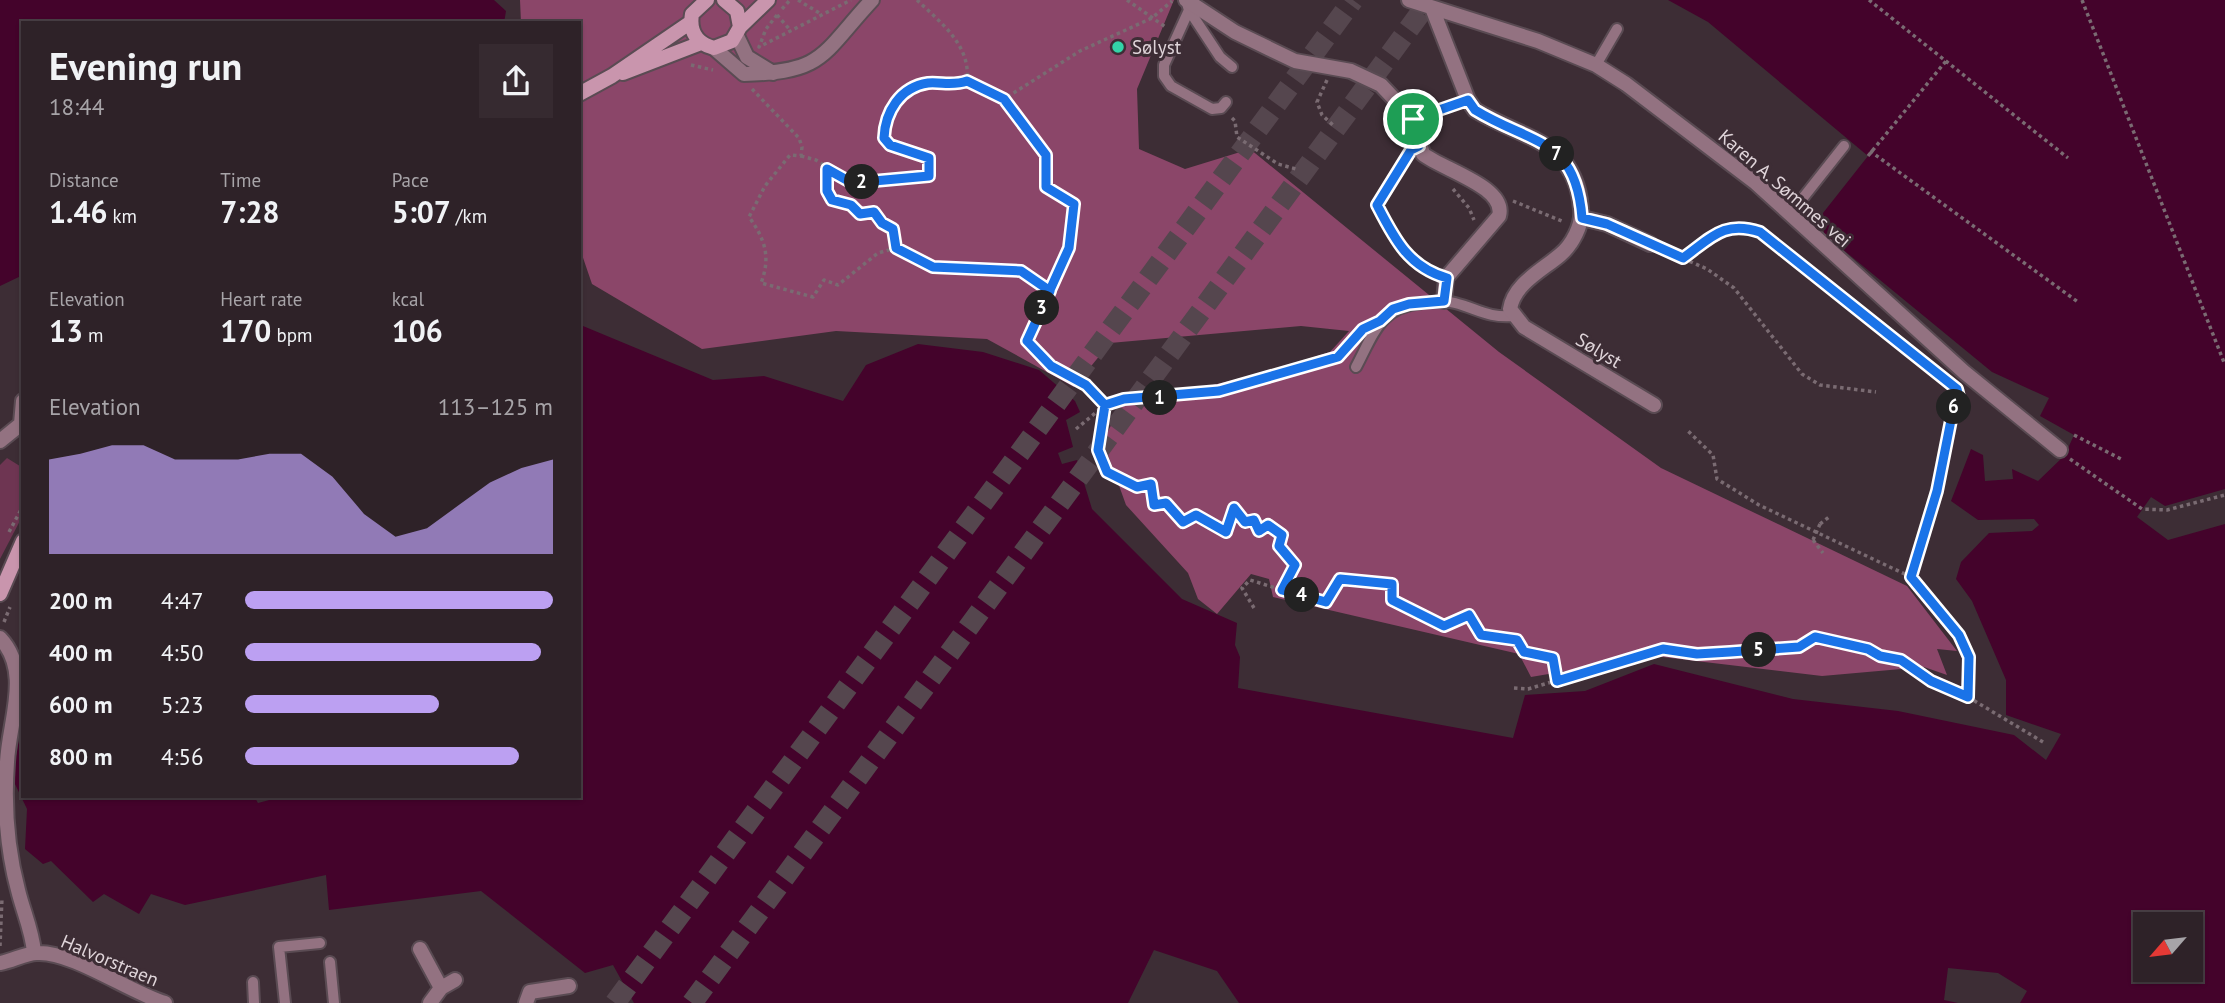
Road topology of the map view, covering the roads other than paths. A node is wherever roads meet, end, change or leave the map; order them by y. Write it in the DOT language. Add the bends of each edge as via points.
graph roads {
  1 [pos="707,0"];
  2 [pos="725,0"];
  3 [pos="768,0"];
  4 [pos="872,0"];
  5 [pos="1409,0"];
  6 [pos="1188,5"];
  7 [pos="1432,8"];
  8 [pos="691,22"];
  9 [pos="1617,29"];
  10 [pos="738,31"];
  11 [pos="708,45"];
  12 [pos="1596,65"];
  13 [pos="1232,67"];
  14 [pos="774,74"];
  15 [pos="612,76"];
  16 [pos="581,93"];
  17 [pos="1224,105"];
  18 [pos="1844,146"];
  19 [pos="1791,213"];
  20 [pos="1581,221"];
  21 [pos="1650,244"];
  22 [pos="1444,301"];
  23 [pos="1513,316"];
  24 [pos="1356,367"];
  25 [pos="1654,405"];
  26 [pos="21,425"];
  27 [pos="0,441"];
  28 [pos="2062,453"];
  29 [pos="21,546"];
  30 [pos="0,594"];
  31 [pos="0,638"];
  32 [pos="320,943"];
  33 [pos="420,948"];
  34 [pos="34,952"];
  35 [pos="330,962"];
  36 [pos="0,963"];
  37 [pos="455,980"];
  38 [pos="253,982"];
  39 [pos="569,986"];
  40 [pos="441,988"];
  41 [pos="163,1003"];
  42 [pos="254,1003"];
  43 [pos="285,1003"];
  44 [pos="334,1003"];
  45 [pos="430,1003"];
  46 [pos="526,1003"];
  1 -- 8 [label="main road" via="696,7"];
  2 -- 10 [label="main road" via="737,11"];
  3 -- 10 [label="main road"];
  4 -- 14 [label="street" via="819,60"];
  5 -- 7 [label="street, Karen A. Sømmes vei"];
  6 -- 13 [label="lane" via="1220,57"];
  6 -- 17 [label="lane" via="1164,65 1166,80 1212,108"];
  6 -- 22 [label="street" via="1295,61 1351,71 1381,85 1413,119 1419,146 1429,158 1490,190 1499,203 1499,216 1447,278"];
  7 -- 12 [label="street, Karen A. Sømmes vei" via="1515,33"];
  7 -- 20 [label="street" via="1468,100 1475,110 1547,145 1566,163 1577,182"];
  8 -- 11 [label="main road" via="692,30"];
  8 -- 15 [label="main road"];
  9 -- 12 [label="lane"];
  10 -- 11 [label="main road" via="727,45"];
  10 -- 14 [label="street" via="747,57"];
  11 -- 14 [label="street" via="744,74"];
  11 -- 15 [label="main road" via="683,58"];
  12 -- 19 [label="street, Karen A. Sømmes vei" via="1713,149"];
  15 -- 16 [label="main road"];
  18 -- 19 [label="lane"];
  19 -- 28 [label="street, Karen A. Sømmes vei" via="1964,372"];
  20 -- 21 [label="street" via="1607,224"];
  20 -- 23 [label="street" via="1563,253 1516,293 1510,309"];
  22 -- 23 [label="lane" via="1493,318"];
  22 -- 24 [label="lane" via="1393,309 1380,321"];
  23 -- 25 [label="street, Sølyst"];
  26 -- 27 [label="street"];
  29 -- 30 [label="main road"];
  31 -- 34 [label="street" via="17,664 7,761 7,819 14,874"];
  32 -- 43 [label="lane" via="279,947"];
  33 -- 40 [label="street"];
  34 -- 36 [label="street, Halvorstraen"];
  34 -- 41 [label="street, Halvorstraen" via="71,961"];
  35 -- 44 [label="lane"];
  37 -- 40 [label="street"];
  38 -- 42 [label="lane"];
  39 -- 46 [label="street" via="530,992"];
  40 -- 45 [label="street"];
}
